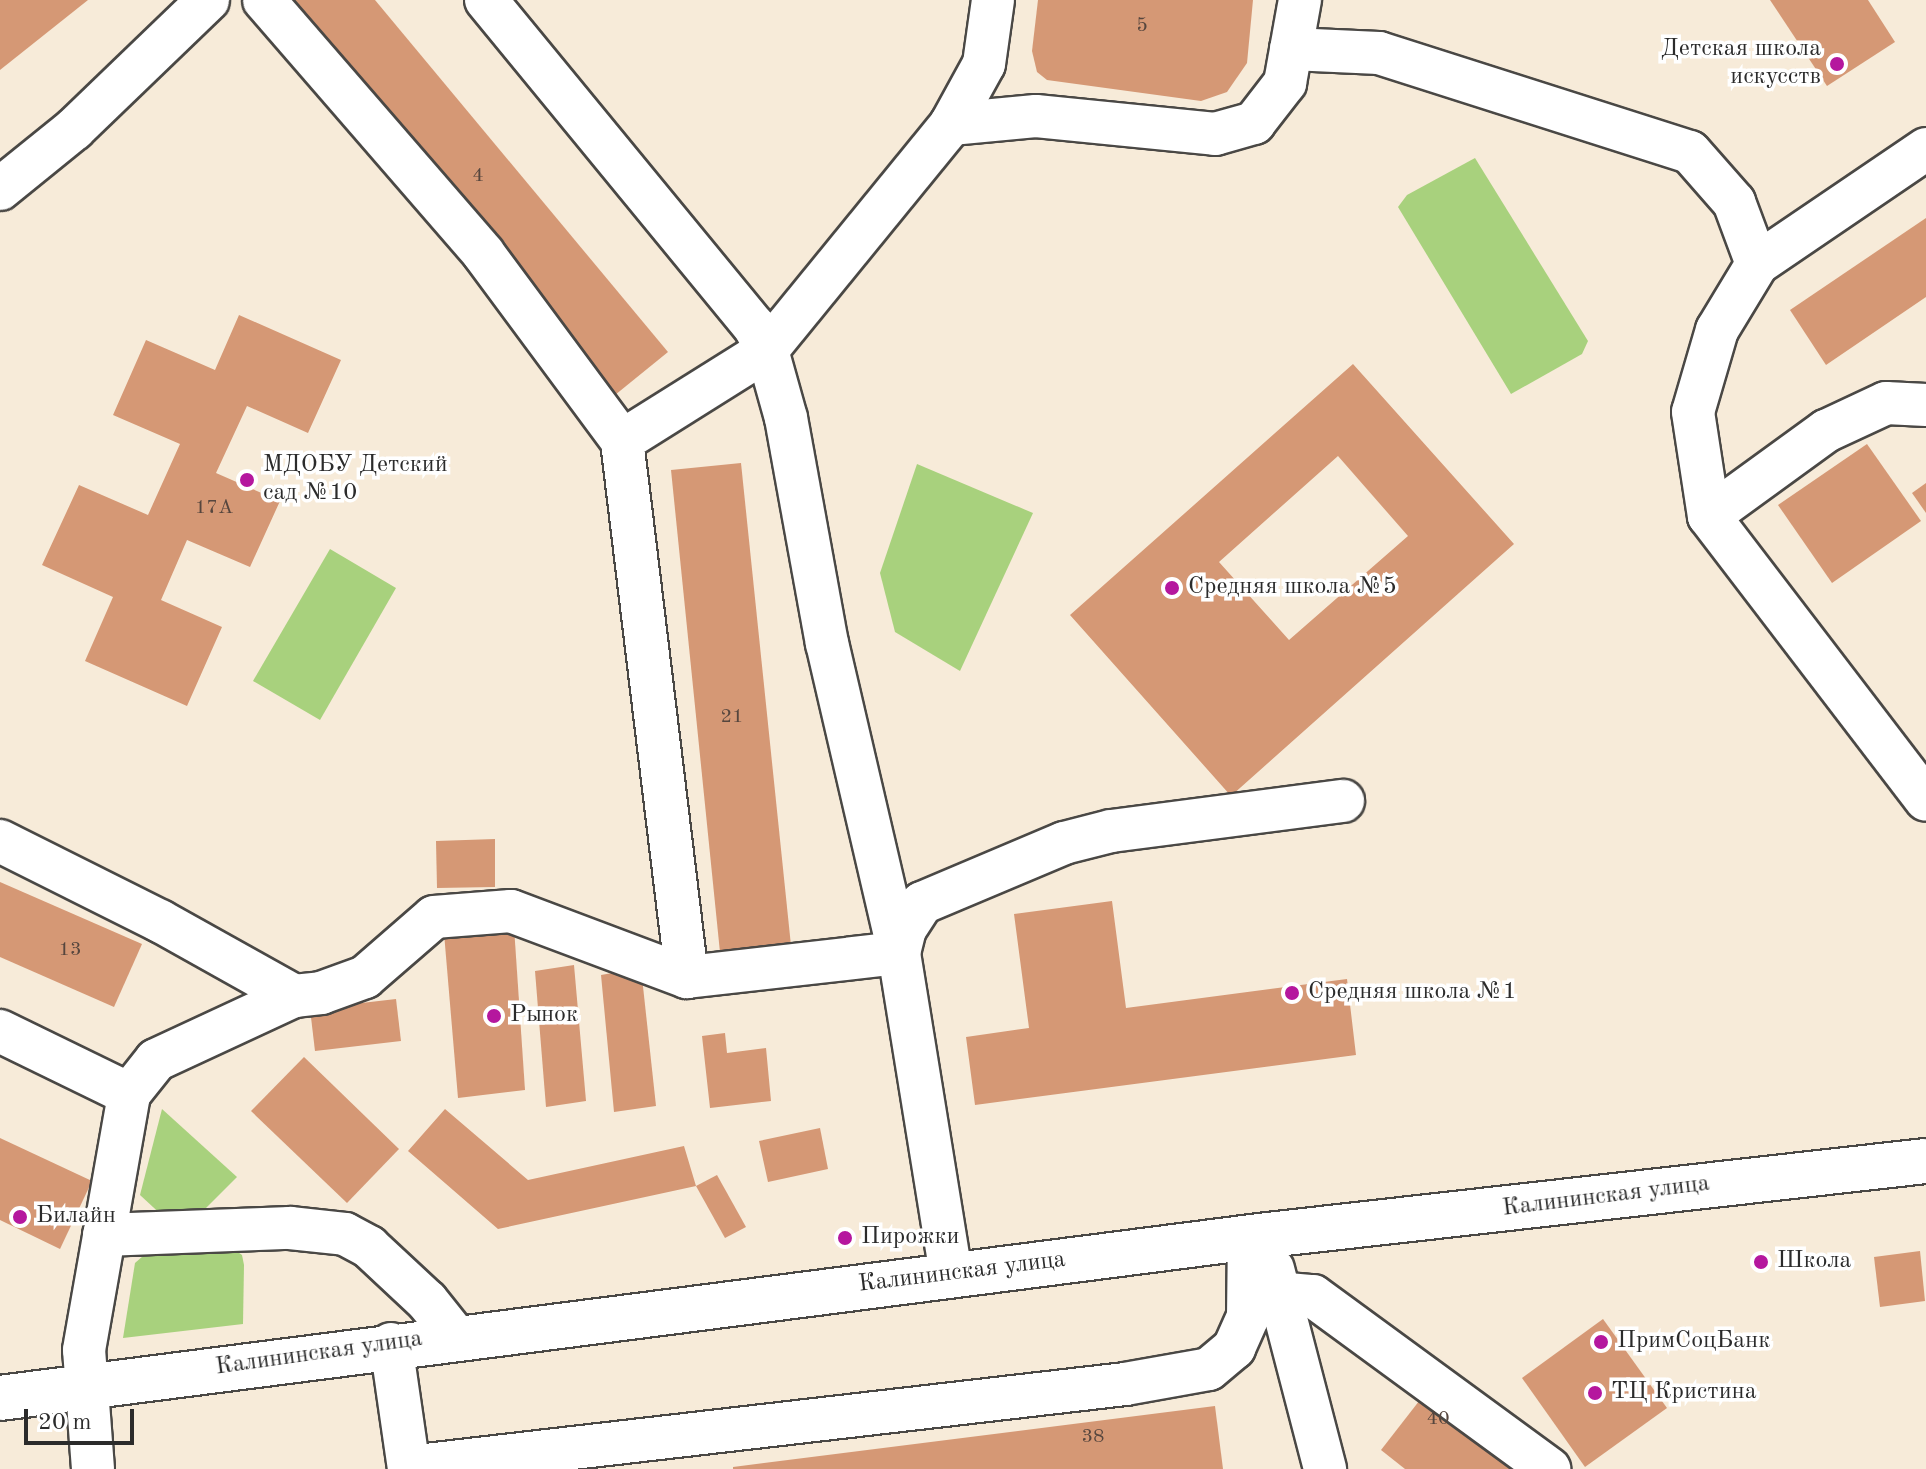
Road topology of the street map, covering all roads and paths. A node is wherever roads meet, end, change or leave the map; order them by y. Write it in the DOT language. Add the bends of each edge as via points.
graph roads {
  1 [pos="208,0"];
  2 [pos="264,0"];
  3 [pos="486,0"];
  4 [pos="993,0"];
  5 [pos="1300,0"];
  6 [pos="1291,49"];
  7 [pos="951,124"];
  8 [pos="1926,149"];
  9 [pos="0,189"];
  10 [pos="1757,264"];
  11 [pos="767,350"];
  12 [pos="1926,405"];
  13 [pos="622,441"];
  14 [pos="1709,516"];
  15 [pos="1926,800"];
  16 [pos="1343,801"];
  17 [pos="0,841"];
  18 [pos="899,953"];
  19 [pos="687,977"];
  20 [pos="294,996"];
  21 [pos="0,1031"];
  22 [pos="129,1094"];
  23 [pos="1926,1161"];
  24 [pos="104,1235"];
  25 [pos="1259,1236"];
  26 [pos="951,1275"];
  27 [pos="1276,1293"];
  28 [pos="455,1336"];
  29 [pos="391,1344"];
  30 [pos="84,1386"];
  31 [pos="0,1398"];
  32 [pos="409,1468"];
  33 [pos="93,1469"];
  34 [pos="1325,1469"];
  35 [pos="1549,1469"];
  1 -- 9 [label="lane" via="74,129"];
  2 -- 13 [label="lane" via="483,253"];
  3 -- 11 [label="lane" via="754,326"];
  4 -- 7 [label="lane" via="984,64"];
  5 -- 6 [label="lane"];
  6 -- 7 [label="lane" via="1285,83 1254,123 1215,134 1036,116"];
  6 -- 10 [label="lane" via="1379,53 1690,152 1734,202"];
  7 -- 11 [label="lane"];
  8 -- 10 [label="lane"];
  10 -- 14 [label="lane" via="1717,330 1693,412"];
  11 -- 13 [label="lane"];
  11 -- 18 [label="lane" via="786,418 827,643"];
  12 -- 14 [label="lane" via="1886,403 1826,431"];
  13 -- 19 [label="lane"];
  14 -- 15 [label="lane"];
  16 -- 18 [label="lane" via="1111,831 1064,843 922,903 905,929"];
  17 -- 20 [label="lane"];
  18 -- 19 [label="lane"];
  18 -- 26 [label="lane"];
  19 -- 20 [label="lane" via="511,911 434,917 365,977 321,993"];
  20 -- 22 [label="lane" via="156,1060"];
  21 -- 22 [label="lane"];
  22 -- 24 [label="lane"];
  23 -- 25 [label="main road, Калининская улица"];
  24 -- 28 [label="lane" via="290,1228 345,1234 369,1247 427,1301"];
  24 -- 30 [label="lane"];
  25 -- 26 [label="main road, Калининская улица"];
  25 -- 27 [label="lane"];
  25 -- 32 [label="lane" via="1248,1317 1234,1348 1209,1369 1125,1384"];
  26 -- 28 [label="main road, Калининская улица"];
  27 -- 34 [label="lane"];
  27 -- 35 [label="lane" via="1313,1296"];
  28 -- 29 [label="main road, Калининская улица"];
  29 -- 30 [label="main road, Калининская улица"];
  29 -- 32 [label="lane"];
  30 -- 31 [label="main road, Калининская улица"];
  30 -- 33 [label="lane"];
}
